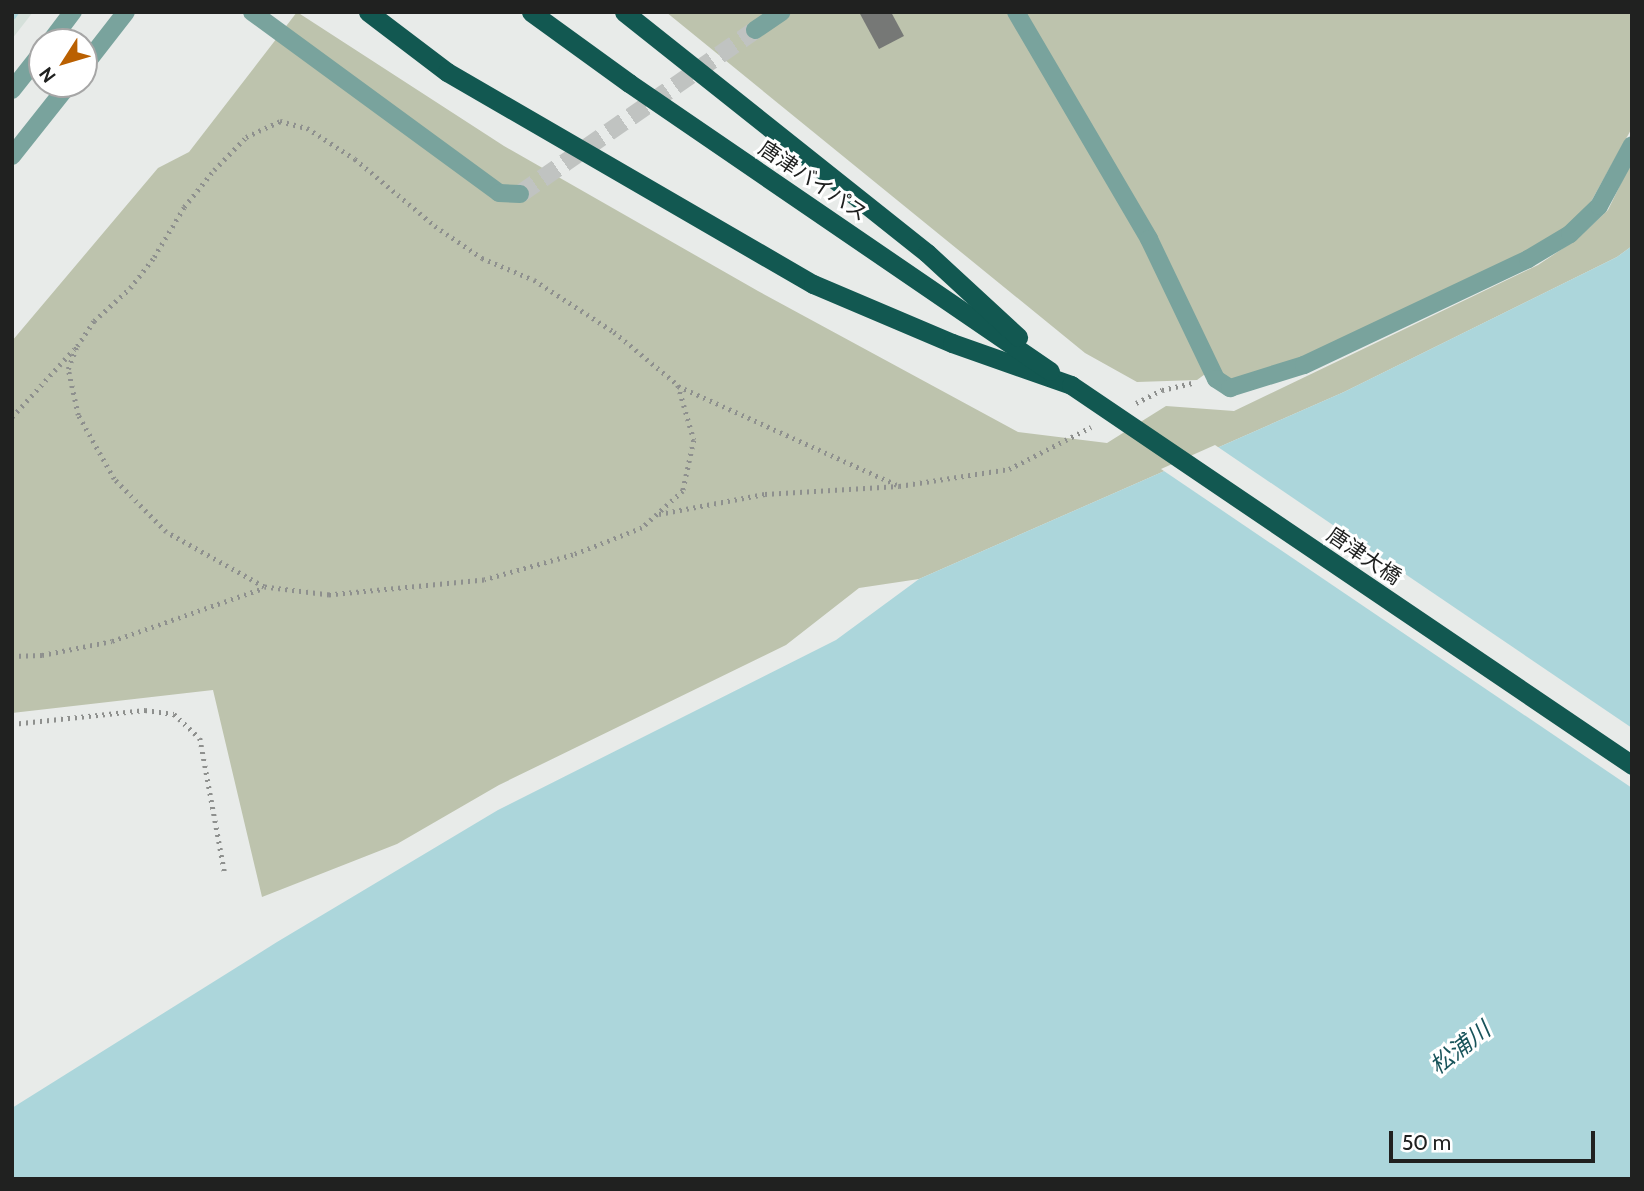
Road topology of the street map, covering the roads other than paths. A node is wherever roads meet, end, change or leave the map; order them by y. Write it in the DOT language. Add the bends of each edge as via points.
graph roads {
  1 [pos="73,12"];
  2 [pos="126,12"];
  3 [pos="252,12"];
  4 [pos="368,12"];
  5 [pos="531,12"];
  6 [pos="624,12"];
  7 [pos="782,12"];
  8 [pos="1016,12"];
  9 [pos="61,28"];
  10 [pos="755,30"];
  11 [pos="98,48"];
  12 [pos="28,70"];
  13 [pos="12,90"];
  14 [pos="58,98"];
  15 [pos="1632,145"];
  16 [pos="12,156"];
  17 [pos="520,194"];
  18 [pos="1071,385"];
  19 [pos="1632,765"];
  1 -- 9 [label="street"];
  2 -- 11 [label="street"];
  3 -- 17 [label="street" via="499,193"];
  4 -- 18 [label="highway" via="447,72 813,284 952,343"];
  5 -- 18 [label="highway, 唐津バイパス"];
  6 -- 18 [label="highway" via="927,253"];
  7 -- 10 [label="street"];
  8 -- 15 [label="street" via="1149,239 1216,379 1230,388 1304,365 1570,234 1599,206"];
  12 -- 13 [label="street"];
  14 -- 16 [label="street"];
  18 -- 19 [label="highway, 唐津大橋, bridge"];
}
